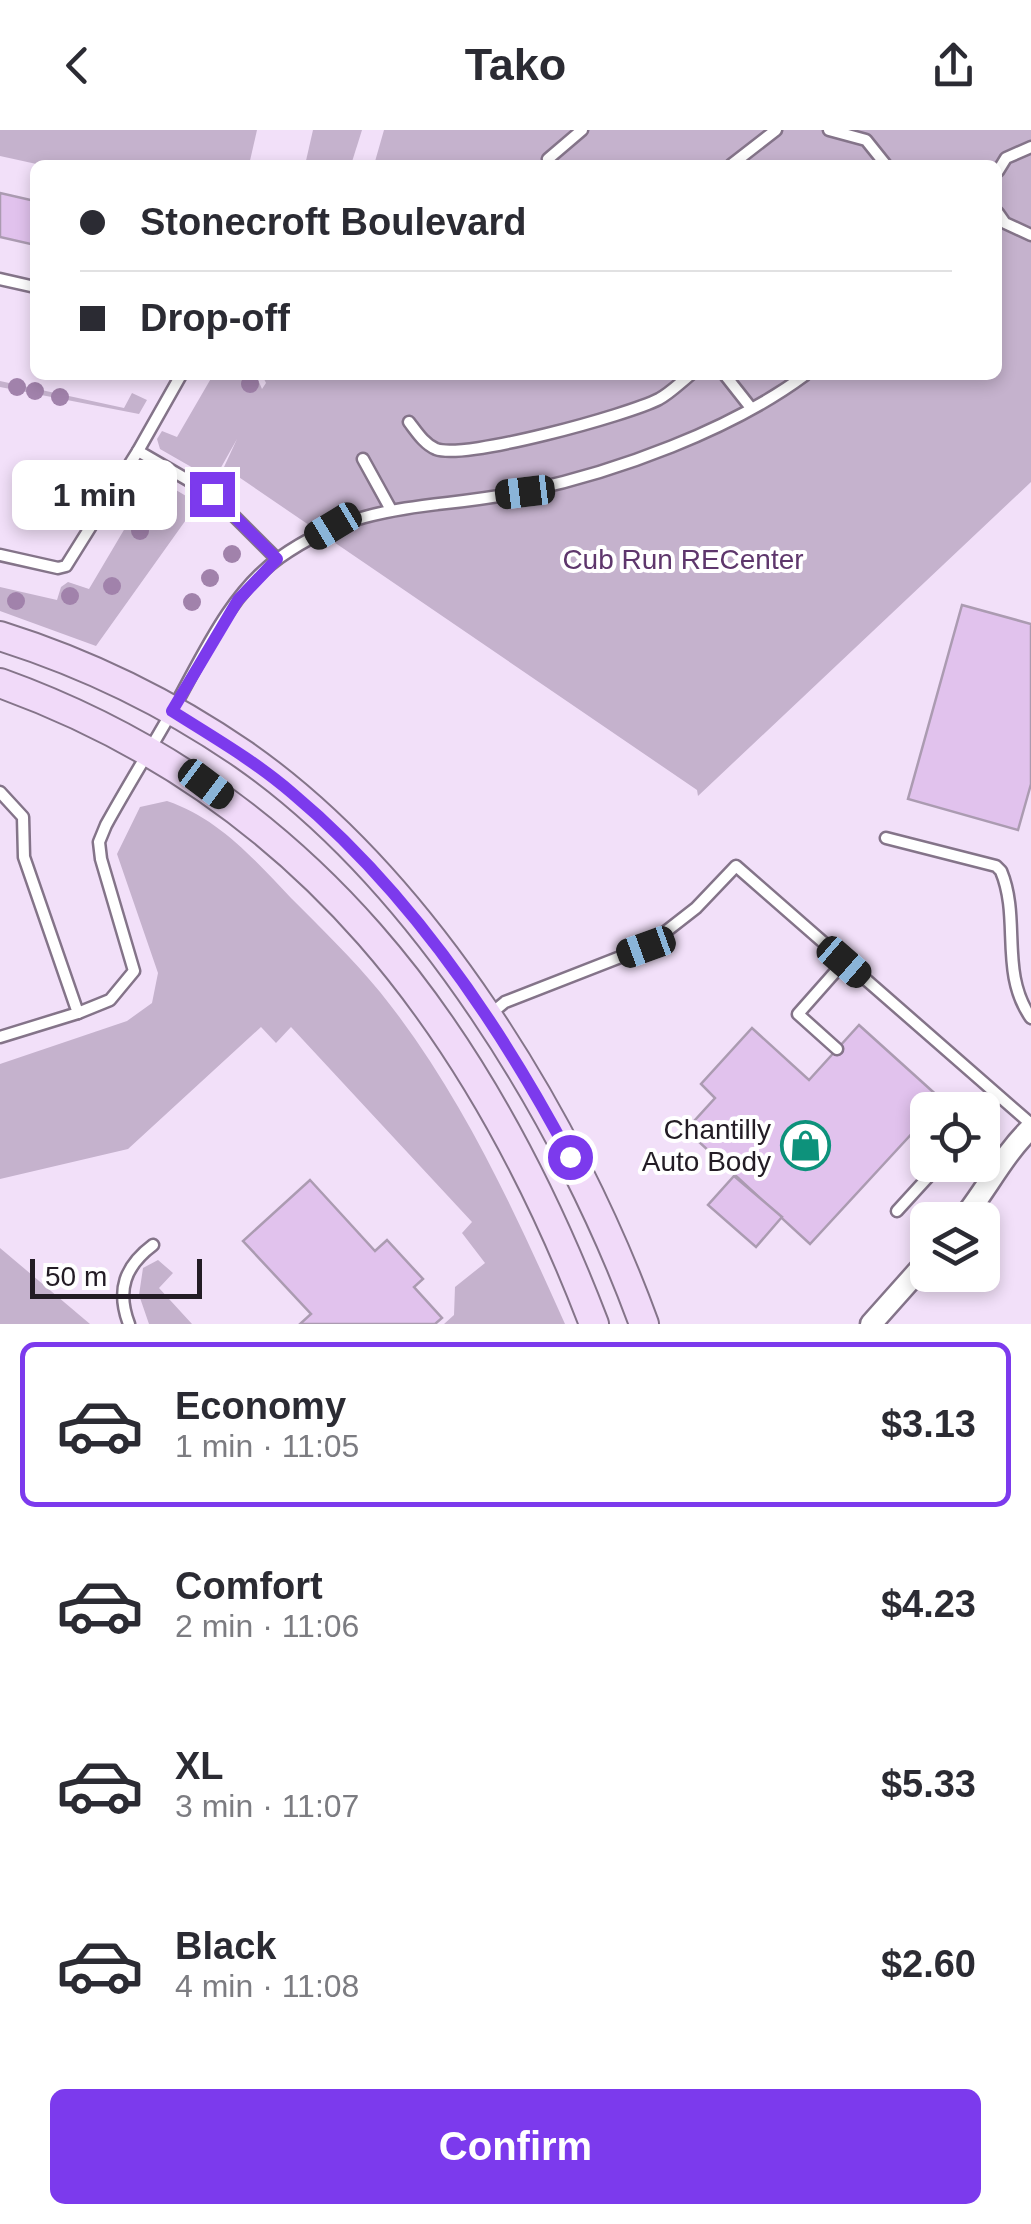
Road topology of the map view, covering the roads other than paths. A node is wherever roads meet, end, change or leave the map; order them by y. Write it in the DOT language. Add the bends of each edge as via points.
graph roads {
  1 [pos="582,130"];
  2 [pos="776,130"];
  3 [pos="830,130"];
  4 [pos="1031,147"];
  5 [pos="548,160"];
  6 [pos="737,160"];
  7 [pos="882,160"];
  8 [pos="1002,164"];
  9 [pos="1002,219"];
  10 [pos="1031,235"];
  11 [pos="0,279"];
  12 [pos="30,286"];
  13 [pos="178,380"];
  14 [pos="684,380"];
  15 [pos="728,380"];
  16 [pos="798,380"];
  17 [pos="752,408"];
  18 [pos="409,422"];
  19 [pos="138,451"];
  20 [pos="364,459"];
  21 [pos="390,508"];
  22 [pos="0,555"];
  23 [pos="277,559"];
  24 [pos="0,636"];
  25 [pos="0,682"];
  26 [pos="172,711"];
  27 [pos="150,748"];
  28 [pos="0,792"];
  29 [pos="886,838"];
  30 [pos="844,962"];
  31 [pos="78,1013"];
  32 [pos="487,1017"];
  33 [pos="1031,1018"];
  34 [pos="0,1024"];
  35 [pos="2,1037"];
  36 [pos="838,1049"];
  37 [pos="994,1092"];
  38 [pos="1000,1097"];
  39 [pos="1031,1126"];
  40 [pos="923,1182"];
  41 [pos="976,1202"];
  42 [pos="897,1211"];
  43 [pos="153,1245"];
  44 [pos="910,1280"];
  45 [pos="129,1324"];
  46 [pos="594,1324"];
  47 [pos="644,1324"];
  48 [pos="871,1324"];
  1 -- 5 [label="lane"];
  2 -- 6 [label="lane"];
  3 -- 7 [label="lane" via="866,140"];
  4 -- 8 [label="lane"];
  9 -- 10 [label="lane"];
  11 -- 12 [label="lane"];
  13 -- 19 [label="lane"];
  14 -- 18 [label="lane" via="661,398 624,412 478,446 433,448"];
  15 -- 17 [label="lane"];
  16 -- 17 [label="lane"];
  17 -- 21 [label="lane" via="666,446 525,492"];
  19 -- 22 [label="lane" via="66,566"];
  19 -- 23 [label="lane" via="212,494"];
  20 -- 21 [label="lane"];
  21 -- 23 [label="lane" via="333,526"];
  23 -- 26 [label="lane" via="238,600"];
  24 -- 26 [label="main road" via="100,674"];
  25 -- 27 [label="main road"];
  26 -- 27 [label="lane"];
  26 -- 32 [label="main road" via="244,755 340,837 423,930"];
  27 -- 31 [label="lane" via="99,842 134,971 110,1000"];
  27 -- 46 [label="main road" via="297,856 413,989 512,1139"];
  28 -- 31 [label="lane" via="23,817 24,857"];
  29 -- 33 [label="lane" via="1001,871 1011,971"];
  30 -- 32 [label="lane" via="736,866 646,947 505,1002"];
  30 -- 36 [label="lane" via="798,1014"];
  30 -- 37 [label="lane"];
  31 -- 35 [label="lane"];
  32 -- 47 [label="main road" via="597,1210"];
  34 -- 35 [label="lane"];
  38 -- 39 [label="lane"];
  39 -- 41 [label="street" via="1005,1153"];
  40 -- 42 [label="lane"];
  43 -- 45 [label="lane" via="132,1260 126,1276"];
  44 -- 48 [label="street"];
}
